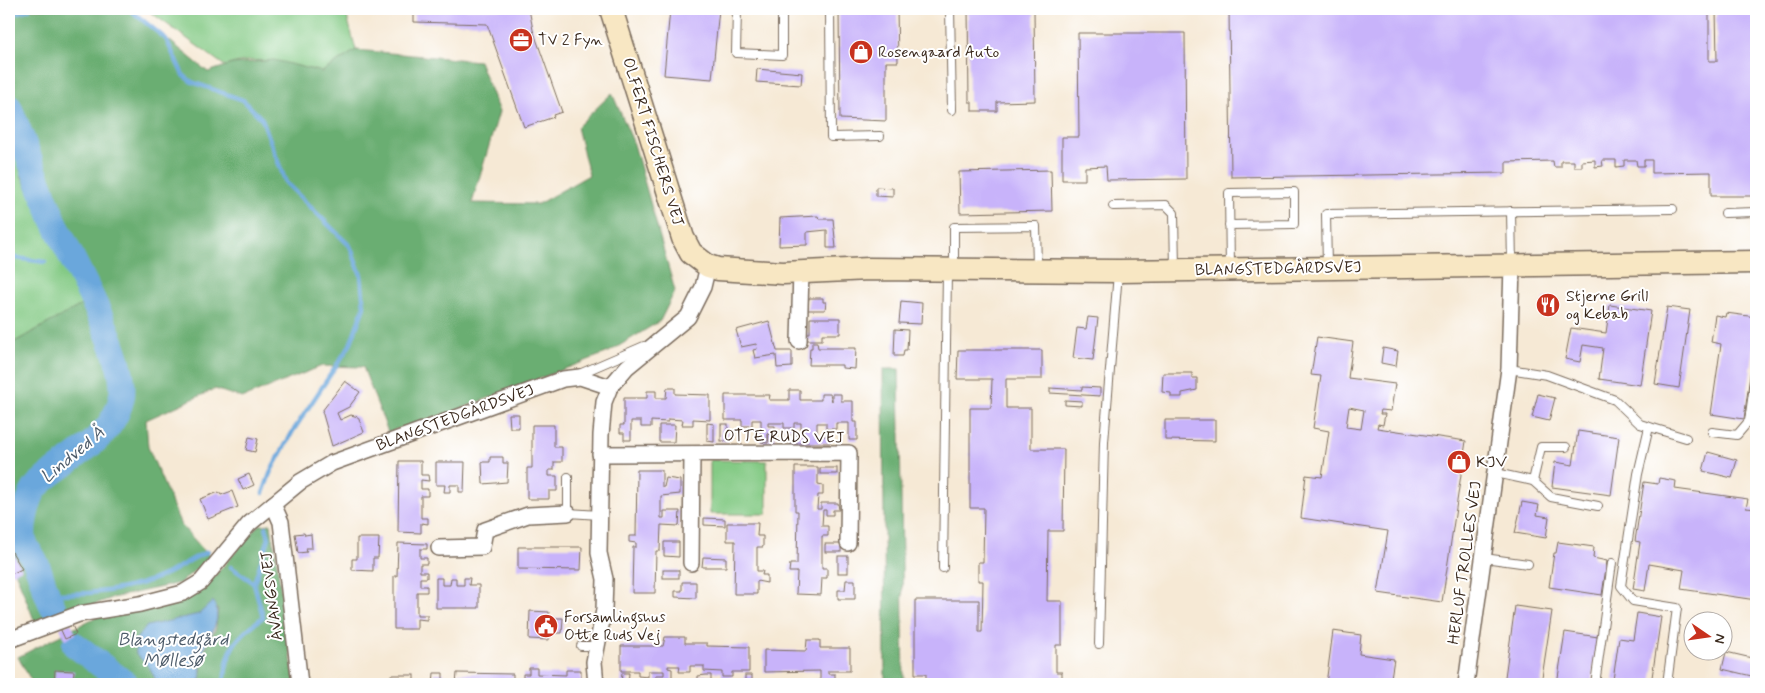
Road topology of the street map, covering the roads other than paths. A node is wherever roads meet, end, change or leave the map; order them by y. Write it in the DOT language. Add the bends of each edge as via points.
graph roads {
  1 [pos="611,9"];
  2 [pos="737,9"];
  3 [pos="782,9"];
  4 [pos="830,9"];
  5 [pos="950,9"];
  6 [pos="952,110"];
  7 [pos="880,136"];
  8 [pos="1113,206"];
  9 [pos="1673,209"];
  10 [pos="1511,211"];
  11 [pos="1756,212"];
  12 [pos="1725,213"];
  13 [pos="1230,225"];
  14 [pos="1756,262"];
  15 [pos="708,266"];
  16 [pos="1512,266"];
  17 [pos="1327,269"];
  18 [pos="1175,270"];
  19 [pos="1230,270"];
  20 [pos="951,271"];
  21 [pos="1037,271"];
  22 [pos="1119,271"];
  23 [pos="800,272"];
  24 [pos="664,336"];
  25 [pos="799,341"];
  26 [pos="1509,369"];
  27 [pos="1756,371"];
  28 [pos="563,380"];
  29 [pos="610,386"];
  30 [pos="1649,427"];
  31 [pos="1712,432"];
  32 [pos="1686,438"];
  33 [pos="1566,447"];
  34 [pos="600,454"];
  35 [pos="692,454"];
  36 [pos="1496,474"];
  37 [pos="568,477"];
  38 [pos="1533,481"];
  39 [pos="273,504"];
  40 [pos="1598,506"];
  41 [pos="568,513"];
  42 [pos="600,515"];
  43 [pos="848,543"];
  44 [pos="439,548"];
  45 [pos="1484,558"];
  46 [pos="692,563"];
  47 [pos="1612,563"];
  48 [pos="1528,564"];
  49 [pos="943,568"];
  50 [pos="9,640"];
  51 [pos="1099,644"];
  52 [pos="300,684"];
  53 [pos="596,684"];
  54 [pos="1466,684"];
  55 [pos="1595,684"];
  56 [pos="1667,684"];
  1 -- 15 [label="street, OLFERT FISCHERS VEJ" via="683,238 692,253"];
  2 -- 3 [label="lane" via="736,53 782,55"];
  4 -- 7 [label="lane" via="830,137"];
  5 -- 6 [label="lane"];
  8 -- 18 [label="lane" via="1166,205 1174,213"];
  9 -- 10 [label="lane"];
  10 -- 16 [label="lane"];
  10 -- 17 [label="lane" via="1326,214"];
  11 -- 12 [label="lane"];
  13 -- 13 [label="lane" via="1229,193 1294,192 1294,224"];
  13 -- 19 [label="lane"];
  14 -- 16 [label="street, BLANGSTEDGÅRDSVEJ"];
  15 -- 23 [label="street, BLANGSTEDGÅRDSVEJ" via="718,270"];
  15 -- 24 [label="street" via="703,287 688,317"];
  16 -- 17 [label="street, BLANGSTEDGÅRDSVEJ"];
  16 -- 26 [label="street, HERLUF TROLLES VEJ"];
  17 -- 19 [label="street, BLANGSTEDGÅRDSVEJ"];
  18 -- 19 [label="street, BLANGSTEDGÅRDSVEJ"];
  18 -- 22 [label="street, BLANGSTEDGÅRDSVEJ"];
  20 -- 21 [label="street, BLANGSTEDGÅRDSVEJ"];
  20 -- 21 [label="lane" via="954,227 1036,226"];
  20 -- 23 [label="street, BLANGSTEDGÅRDSVEJ" via="869,269"];
  20 -- 49 [label="lane"];
  21 -- 22 [label="street, BLANGSTEDGÅRDSVEJ"];
  22 -- 51 [label="lane" via="1104,442"];
  23 -- 25 [label="street"];
  24 -- 28 [label="lane"];
  24 -- 29 [label="street" via="638,356"];
  26 -- 30 [label="lane" via="1547,375 1615,400 1640,424"];
  26 -- 36 [label="street, HERLUF TROLLES VEJ"];
  27 -- 31 [label="lane" via="1749,421 1737,436"];
  28 -- 29 [label="street, BLANGSTEDGÅRDSVEJ" via="580,377"];
  28 -- 39 [label="street, BLANGSTEDGÅRDSVEJ" via="332,463 310,474"];
  29 -- 34 [label="street" via="602,418"];
  30 -- 32 [label="lane"];
  30 -- 56 [label="lane" via="1638,474 1621,586 1633,600 1677,608"];
  33 -- 38 [label="lane" via="1541,447"];
  34 -- 35 [label="street, OTTE RUDS VEJ"];
  34 -- 42 [label="street"];
  35 -- 43 [label="street, OTTE RUDS VEJ" via="849,453"];
  35 -- 46 [label="street"];
  36 -- 38 [label="lane"];
  36 -- 45 [label="street, HERLUF TROLLES VEJ"];
  37 -- 41 [label="lane"];
  38 -- 40 [label="lane" via="1551,497"];
  39 -- 50 [label="street, BLANGSTEDGÅRDSVEJ" via="249,524 195,587 140,604 63,618"];
  39 -- 52 [label="street, ÅVANGSVEJ" via="281,522"];
  41 -- 42 [label="lane"];
  41 -- 44 [label="street" via="528,514 486,530 482,547"];
  42 -- 53 [label="street" via="599,553 605,587 604,610 588,646 594,662"];
  45 -- 48 [label="lane"];
  45 -- 54 [label="street, HERLUF TROLLES VEJ"];
  47 -- 55 [label="lane"];
}
